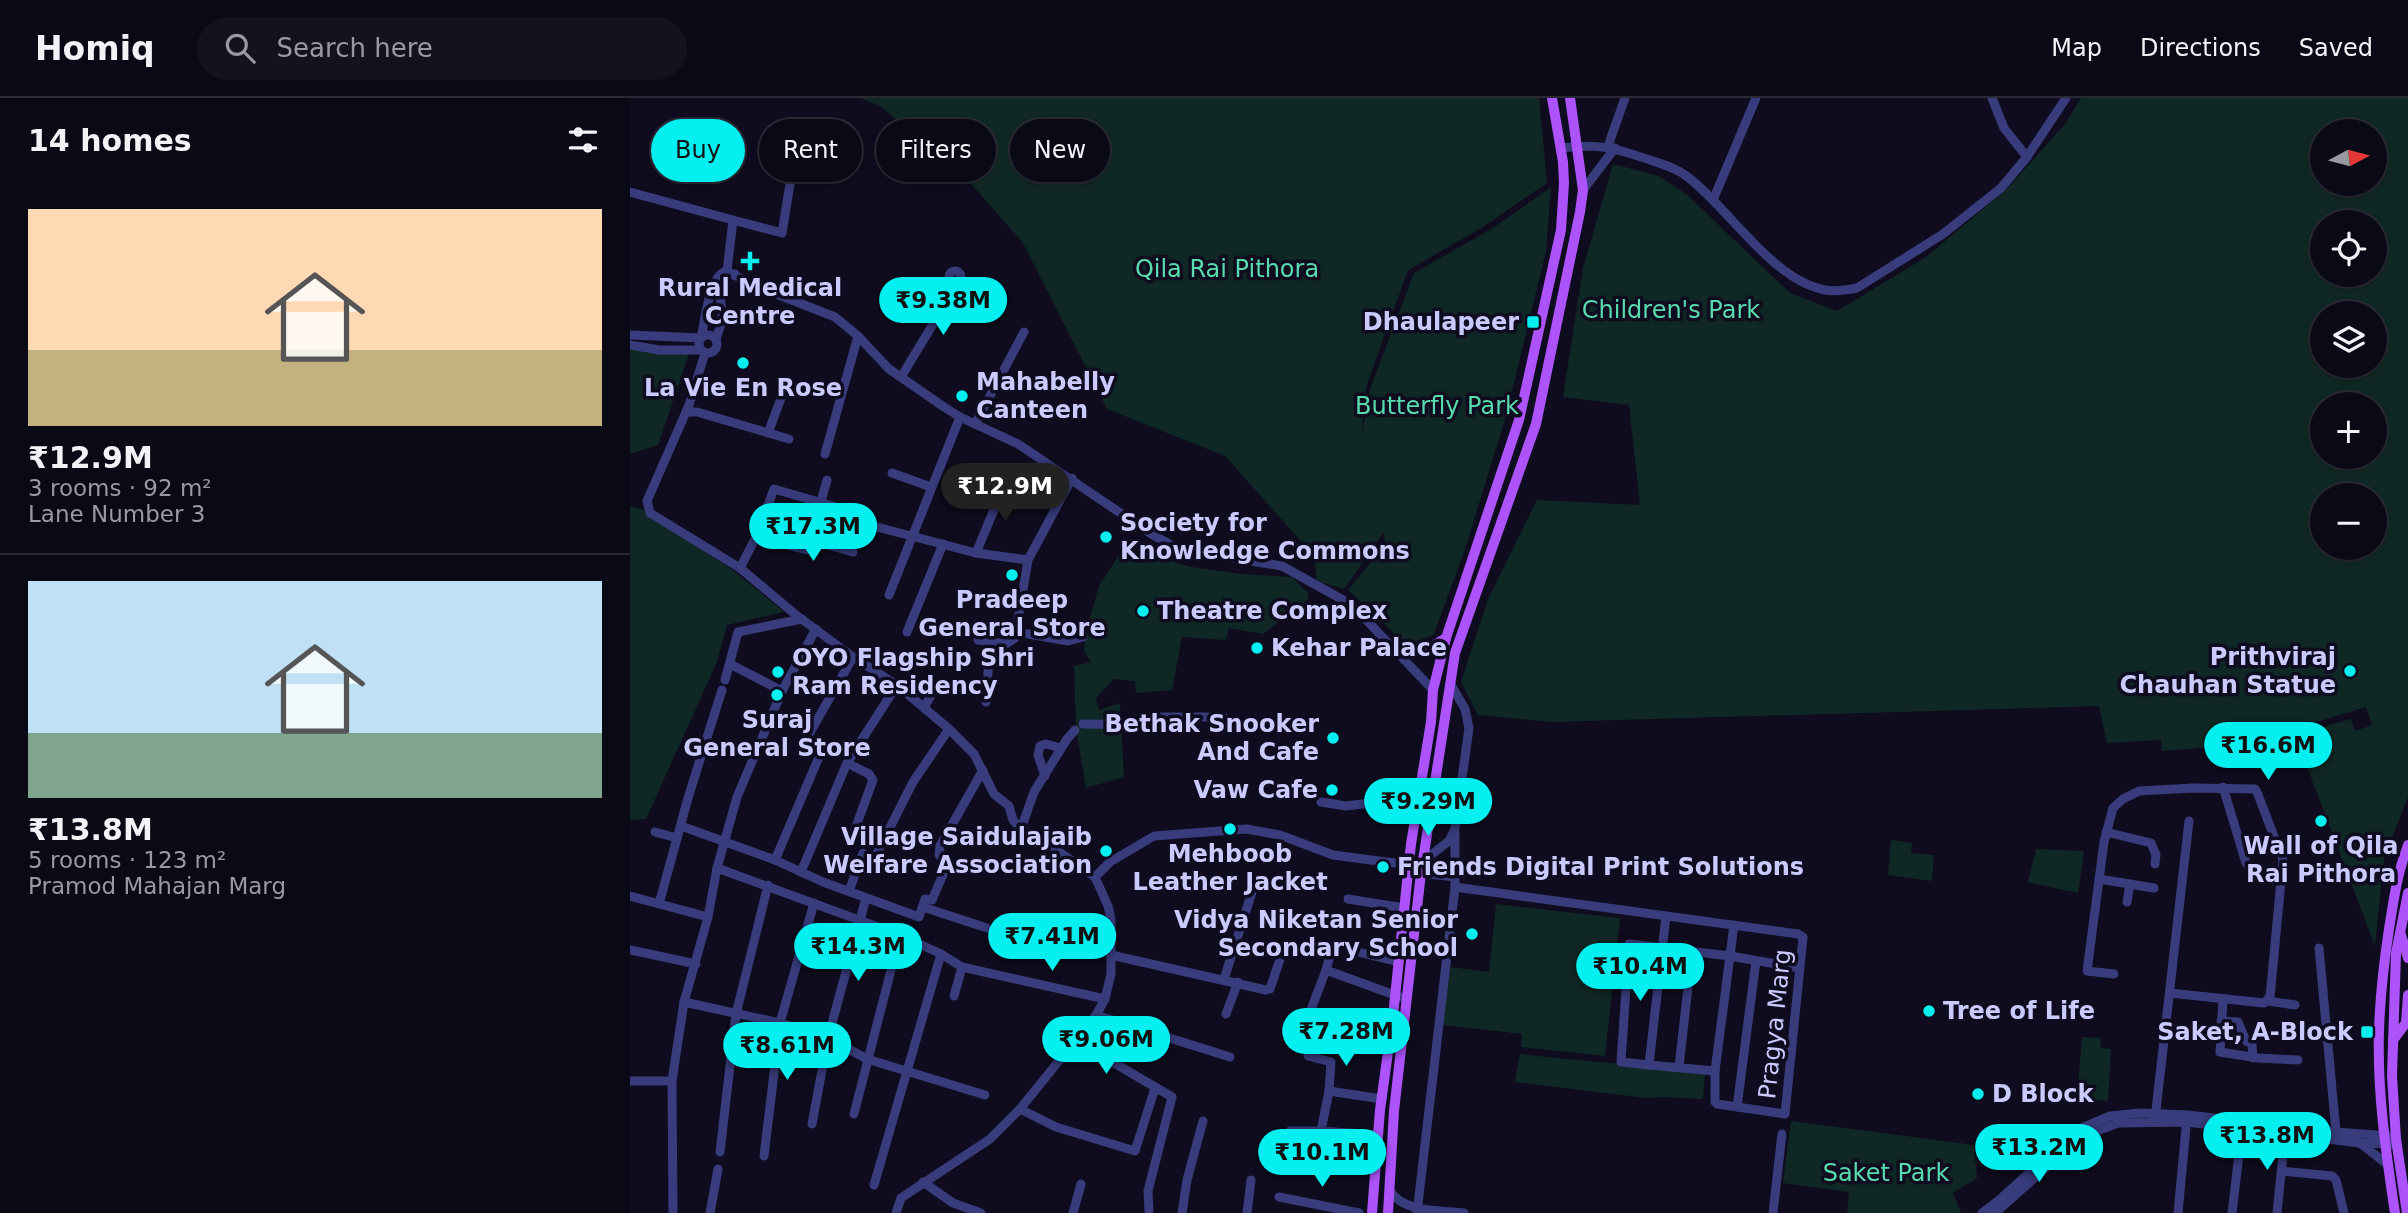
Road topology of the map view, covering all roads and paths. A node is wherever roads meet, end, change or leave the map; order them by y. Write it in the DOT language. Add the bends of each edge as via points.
graph roads {
  1 [pos="1552,98"];
  2 [pos="1570,98"];
  3 [pos="1625,98"];
  4 [pos="1756,98"];
  5 [pos="1992,98"];
  6 [pos="2066,98"];
  7 [pos="1577,146"];
  8 [pos="1612,147"];
  9 [pos="1561,148"];
  10 [pos="2027,157"];
  11 [pos="790,184"];
  12 [pos="1583,190"];
  13 [pos="630,192"];
  14 [pos="1713,200"];
  15 [pos="733,220"];
  16 [pos="731,272"];
  17 [pos="958,283"];
  18 [pos="1024,332"];
  19 [pos="630,335"];
  20 [pos="858,336"];
  21 [pos="701,338"];
  22 [pos="716,339"];
  23 [pos="630,345"];
  24 [pos="703,351"];
  25 [pos="901,377"];
  26 [pos="783,393"];
  27 [pos="686,412"];
  28 [pos="960,417"];
  29 [pos="975,424"];
  30 [pos="768,433"];
  31 [pos="789,439"];
  32 [pos="825,454"];
  33 [pos="892,473"];
  34 [pos="1072,478"];
  35 [pos="827,480"];
  36 [pos="1006,481"];
  37 [pos="931,487"];
  38 [pos="821,502"];
  39 [pos="863,515"];
  40 [pos="877,527"];
  41 [pos="756,537"];
  42 [pos="914,537"];
  43 [pos="810,540"];
  44 [pos="943,544"];
  45 [pos="853,552"];
  46 [pos="976,553"];
  47 [pos="1028,560"];
  48 [pos="740,568"];
  49 [pos="889,595"];
  50 [pos="802,619"];
  51 [pos="816,629"];
  52 [pos="907,632"];
  53 [pos="1016,632"];
  54 [pos="1083,637"];
  55 [pos="1446,638"];
  56 [pos="978,640"];
  57 [pos="990,642"];
  58 [pos="1399,652"];
  59 [pos="853,657"];
  60 [pos="730,664"];
  61 [pos="725,680"];
  62 [pos="1450,683"];
  63 [pos="897,685"];
  64 [pos="722,690"];
  65 [pos="1433,690"];
  66 [pos="782,691"];
  67 [pos="932,695"];
  68 [pos="986,702"];
  69 [pos="924,708"];
  70 [pos="1224,717"];
  71 [pos="949,729"];
  72 [pos="804,743"];
  73 [pos="1061,748"];
  74 [pos="819,757"];
  75 [pos="847,764"];
  76 [pos="983,770"];
  77 [pos="1045,776"];
  78 [pos="2223,788"];
  79 [pos="1417,801"];
  80 [pos="1321,802"];
  81 [pos="2189,821"];
  82 [pos="681,827"];
  83 [pos="1021,829"];
  84 [pos="655,832"];
  85 [pos="2106,832"];
  86 [pos="1454,833"];
  87 [pos="677,838"];
  88 [pos="851,840"];
  89 [pos="724,843"];
  90 [pos="2408,845"];
  91 [pos="863,853"];
  92 [pos="876,855"];
  93 [pos="775,860"];
  94 [pos="1423,861"];
  95 [pos="2246,863"];
  96 [pos="1409,864"];
  97 [pos="2155,864"];
  98 [pos="717,868"];
  99 [pos="801,872"];
  100 [pos="1421,873"];
  101 [pos="1095,877"];
  102 [pos="2099,879"];
  103 [pos="1455,882"];
  104 [pos="2130,884"];
  105 [pos="768,885"];
  106 [pos="2154,888"];
  107 [pos="849,891"];
  108 [pos="1252,892"];
  109 [pos="2408,893"];
  110 [pos="630,896"];
  111 [pos="866,898"];
  112 [pos="1348,900"];
  113 [pos="2127,901"];
  114 [pos="814,903"];
  115 [pos="659,904"];
  116 [pos="923,907"];
  117 [pos="1404,908"];
  118 [pos="1666,916"];
  119 [pos="708,917"];
  120 [pos="860,921"];
  121 [pos="1734,925"];
  122 [pos="988,928"];
  123 [pos="2400,932"];
  124 [pos="900,935"];
  125 [pos="1333,945"];
  126 [pos="1661,948"];
  127 [pos="2319,948"];
  128 [pos="630,950"];
  129 [pos="1350,950"];
  130 [pos="1692,952"];
  131 [pos="941,954"];
  132 [pos="1111,956"];
  133 [pos="1730,956"];
  134 [pos="2408,958"];
  135 [pos="1280,959"];
  136 [pos="1756,961"];
  137 [pos="1399,962"];
  138 [pos="696,964"];
  139 [pos="962,967"];
  140 [pos="1800,968"];
  141 [pos="1326,970"];
  142 [pos="2114,974"];
  143 [pos="1224,979"];
  144 [pos="1238,982"];
  145 [pos="2170,993"];
  146 [pos="1395,995"];
  147 [pos="2408,995"];
  148 [pos="954,996"];
  149 [pos="1105,999"];
  150 [pos="1408,999"];
  151 [pos="2223,999"];
  152 [pos="2268,1001"];
  153 [pos="684,1002"];
  154 [pos="2295,1005"];
  155 [pos="736,1014"];
  156 [pos="1096,1014"];
  157 [pos="1226,1014"];
  158 [pos="1354,1016"];
  159 [pos="2221,1021"];
  160 [pos="780,1023"];
  161 [pos="1392,1024"];
  162 [pos="1139,1028"];
  163 [pos="1304,1028"];
  164 [pos="1077,1036"];
  165 [pos="828,1038"];
  166 [pos="2393,1040"];
  167 [pos="1127,1056"];
  168 [pos="1308,1056"];
  169 [pos="1230,1057"];
  170 [pos="2253,1058"];
  171 [pos="867,1059"];
  172 [pos="2298,1060"];
  173 [pos="1649,1065"];
  174 [pos="1679,1067"];
  175 [pos="1715,1071"];
  176 [pos="907,1072"];
  177 [pos="630,1081"];
  178 [pos="673,1082"];
  179 [pos="1155,1088"];
  180 [pos="1329,1091"];
  181 [pos="985,1095"];
  182 [pos="1382,1099"];
  183 [pos="1737,1107"];
  184 [pos="1020,1109"];
  185 [pos="854,1114"];
  186 [pos="2140,1117"];
  187 [pos="2155,1118"];
  188 [pos="2187,1118"];
  189 [pos="1203,1121"];
  190 [pos="812,1124"];
  191 [pos="2242,1129"];
  192 [pos="1290,1131"];
  193 [pos="1321,1131"];
  194 [pos="2336,1132"];
  195 [pos="1782,1134"];
  196 [pos="1378,1135"];
  197 [pos="2285,1135"];
  198 [pos="2391,1140"];
  199 [pos="2360,1143"];
  200 [pos="720,1152"];
  201 [pos="764,1156"];
  202 [pos="2388,1165"];
  203 [pos="718,1169"];
  204 [pos="2282,1171"];
  205 [pos="1251,1180"];
  206 [pos="923,1182"];
  207 [pos="1081,1184"];
  208 [pos="874,1185"];
  209 [pos="1390,1191"];
  210 [pos="1279,1197"];
  211 [pos="1149,1211"];
  212 [pos="1417,1211"];
  213 [pos="673,1213"];
  214 [pos="710,1213"];
  215 [pos="896,1213"];
  216 [pos="981,1213"];
  217 [pos="1073,1213"];
  218 [pos="1182,1213"];
  219 [pos="1248,1213"];
  220 [pos="1359,1213"];
  221 [pos="1372,1213"];
  222 [pos="1388,1213"];
  223 [pos="1464,1213"];
  224 [pos="1773,1213"];
  225 [pos="1982,1213"];
  226 [pos="1994,1213"];
  227 [pos="2178,1213"];
  228 [pos="2232,1213"];
  229 [pos="2277,1213"];
  230 [pos="2344,1213"];
  231 [pos="2395,1213"];
  232 [pos="2407,1213"];
  1 -- 9 [label="main road"];
  2 -- 7 [label="main road"];
  3 -- 8 [label="street"];
  4 -- 14 [label="street"];
  5 -- 10 [label="street" via="2004,128"];
  6 -- 10 [label="street"];
  7 -- 8 [label="street"];
  7 -- 9 [label="street"];
  7 -- 12 [label="main road"];
  8 -- 12 [label="street"];
  8 -- 14 [label="street" via="1674,168"];
  9 -- 55 [label="main road" via="1561,230 1519,420"];
  10 -- 14 [label="street" via="2001,188 1943,234 1857,288 1842,291 1814,287 1792,275"];
  11 -- 15 [label="street" via="782,233"];
  12 -- 62 [label="main road" via="1536,424 1455,653"];
  13 -- 15 [label="street"];
  15 -- 16 [label="street"];
  16 -- 20 [label="street" via="835,317"];
  16 -- 21 [label="street" via="719,273"];
  16 -- 22 [label="street" via="721,283 722,320"];
  17 -- 25 [label="street"];
  18 -- 29 [label="street"];
  19 -- 21 [label="street"];
  20 -- 25 [label="street"];
  20 -- 32 [label="street"];
  21 -- 22 [label="street" via="710,335"];
  21 -- 24 [label="street"];
  22 -- 24 [label="street" via="715,350"];
  23 -- 24 [label="street"];
  24 -- 27 [label="street"];
  25 -- 28 [label="street"];
  26 -- 30 [label="street"];
  27 -- 30 [label="street"];
  27 -- 48 [label="street" via="647,501 650,513"];
  28 -- 29 [label="street"];
  28 -- 37 [label="street"];
  29 -- 34 [label="street"];
  30 -- 31 [label="street"];
  33 -- 37 [label="street"];
  34 -- 47 [label="street"];
  34 -- 58 [label="street" via="1171,545 1283,566 1356,607"];
  35 -- 38 [label="street"];
  36 -- 46 [label="street"];
  37 -- 42 [label="street"];
  38 -- 39 [label="street"];
  38 -- 41 [label="street" via="774,489"];
  38 -- 43 [label="street"];
  40 -- 42 [label="street"];
  41 -- 43 [label="street" via="807,550"];
  41 -- 48 [label="street"];
  42 -- 44 [label="street"];
  42 -- 49 [label="street"];
  43 -- 45 [label="street"];
  44 -- 46 [label="street"];
  44 -- 52 [label="street"];
  46 -- 47 [label="street"];
  47 -- 53 [label="street"];
  48 -- 50 [label="street"];
  50 -- 51 [label="street"];
  50 -- 60 [label="street" via="738,632"];
  51 -- 59 [label="street"];
  51 -- 66 [label="street"];
  53 -- 54 [label="street" via="1068,641"];
  53 -- 57 [label="street" via="1006,644"];
  55 -- 58 [label="main road" via="1431,647"];
  55 -- 65 [label="main road"];
  56 -- 57 [label="street"];
  57 -- 68 [label="street"];
  58 -- 65 [label="street"];
  59 -- 63 [label="street"];
  59 -- 72 [label="street"];
  60 -- 61 [label="street"];
  60 -- 66 [label="street"];
  62 -- 86 [label="street" via="1465,709 1469,728"];
  62 -- 94 [label="main road"];
  63 -- 69 [label="street"];
  63 -- 75 [label="street"];
  64 -- 82 [label="street"];
  65 -- 79 [label="main road"];
  66 -- 89 [label="street" via="737,797"];
  67 -- 69 [label="street"];
  69 -- 71 [label="street"];
  70 -- 73 [label="street" via="1160,717 1159,725 1079,727"];
  71 -- 76 [label="street"];
  71 -- 92 [label="street" via="913,782"];
  73 -- 77 [label="street"];
  73 -- 77 [label="street" via="1040,746"];
  74 -- 93 [label="street"];
  75 -- 88 [label="street" via="873,780"];
  75 -- 99 [label="street"];
  76 -- 83 [label="street" via="994,794 1009,806"];
  76 -- 116 [label="street" via="940,846 939,855 947,863 932,900 925,899"];
  77 -- 83 [label="street"];
  78 -- 85 [label="street" via="2139,791 2113,808"];
  78 -- 95 [label="street"];
  78 -- 152 [label="street" via="2258,792 2282,856"];
  79 -- 80 [label="street" via="1346,806"];
  79 -- 96 [label="main road"];
  81 -- 145 [label="street"];
  82 -- 87 [label="street"];
  82 -- 89 [label="street"];
  83 -- 101 [label="street"];
  84 -- 87 [label="street"];
  85 -- 97 [label="street" via="2151,843"];
  85 -- 102 [label="street"];
  86 -- 94 [label="street"];
  86 -- 103 [label="street"];
  87 -- 115 [label="street"];
  89 -- 93 [label="street"];
  89 -- 98 [label="street"];
  90 -- 198 [label="main road" via="2398,871 2380,1018 2379,1067"];
  91 -- 107 [label="street"];
  93 -- 99 [label="street"];
  94 -- 100 [label="main road"];
  96 -- 101 [label="street" via="1333,855 1280,835 1240,829 1154,836 1110,862"];
  96 -- 117 [label="main road"];
  98 -- 105 [label="street"];
  98 -- 119 [label="street"];
  99 -- 107 [label="street"];
  100 -- 103 [label="street"];
  100 -- 150 [label="main road"];
  101 -- 132 [label="street" via="1111,914"];
  102 -- 104 [label="street"];
  102 -- 142 [label="street" via="2087,971"];
  103 -- 118 [label="street"];
  103 -- 212 [label="street"];
  104 -- 106 [label="street"];
  104 -- 113 [label="street"];
  105 -- 114 [label="street"];
  105 -- 155 [label="street"];
  107 -- 111 [label="street"];
  108 -- 143 [label="street"];
  109 -- 123 [label="main road"];
  110 -- 115 [label="street"];
  111 -- 116 [label="street" via="919,917"];
  111 -- 120 [label="street"];
  112 -- 117 [label="street"];
  114 -- 120 [label="street"];
  114 -- 160 [label="street"];
  115 -- 119 [label="street"];
  116 -- 122 [label="street"];
  117 -- 137 [label="main road"];
  118 -- 121 [label="street"];
  118 -- 126 [label="street"];
  119 -- 138 [label="street"];
  120 -- 124 [label="street"];
  120 -- 165 [label="street"];
  121 -- 133 [label="street"];
  121 -- 140 [label="street, Pragya Marg" via="1803,937"];
  123 -- 134 [label="main road"];
  123 -- 166 [label="main road"];
  124 -- 131 [label="street"];
  124 -- 171 [label="street"];
  125 -- 141 [label="street"];
  126 -- 130 [label="street"];
  126 -- 173 [label="street"];
  126 -- 173 [label="street" via="1629,944 1621,1062"];
  127 -- 194 [label="street"];
  128 -- 138 [label="street"];
  129 -- 137 [label="street"];
  130 -- 133 [label="street"];
  130 -- 174 [label="street"];
  131 -- 139 [label="street"];
  131 -- 176 [label="street"];
  132 -- 143 [label="street"];
  132 -- 149 [label="street"];
  133 -- 136 [label="street"];
  133 -- 175 [label="street"];
  135 -- 144 [label="street" via="1268,990"];
  136 -- 140 [label="street"];
  136 -- 183 [label="street"];
  137 -- 146 [label="main road"];
  138 -- 153 [label="street"];
  139 -- 148 [label="street"];
  139 -- 149 [label="street"];
  140 -- 183 [label="street, Pragya Marg" via="1784,1114"];
  141 -- 146 [label="street"];
  141 -- 163 [label="street"];
  143 -- 144 [label="street"];
  144 -- 157 [label="street"];
  145 -- 151 [label="street"];
  145 -- 187 [label="street"];
  146 -- 150 [label="street"];
  146 -- 161 [label="main road"];
  147 -- 166 [label="main road" via="2406,1023"];
  149 -- 156 [label="street"];
  150 -- 209 [label="main road"];
  151 -- 152 [label="street"];
  151 -- 159 [label="street"];
  152 -- 154 [label="street"];
  153 -- 155 [label="street"];
  153 -- 178 [label="street"];
  155 -- 160 [label="street"];
  155 -- 200 [label="street"];
  156 -- 162 [label="street"];
  156 -- 164 [label="street"];
  158 -- 161 [label="street"];
  159 -- 170 [label="street" via="2238,1022 2252,1044"];
  159 -- 170 [label="street" via="2220,1052"];
  160 -- 165 [label="street"];
  160 -- 201 [label="street"];
  161 -- 182 [label="main road"];
  162 -- 167 [label="street"];
  162 -- 169 [label="street"];
  164 -- 179 [label="street"];
  164 -- 184 [label="street"];
  165 -- 171 [label="street"];
  165 -- 190 [label="street"];
  166 -- 198 [label="main road"];
  168 -- 180 [label="street" via="1331,1062"];
  170 -- 172 [label="street"];
  171 -- 176 [label="street"];
  171 -- 185 [label="street"];
  173 -- 174 [label="street"];
  174 -- 175 [label="street"];
  175 -- 183 [label="street" via="1716,1103"];
  176 -- 181 [label="street"];
  176 -- 208 [label="street"];
  177 -- 178 [label="street"];
  178 -- 213 [label="street"];
  179 -- 184 [label="street" via="1135,1151 1056,1126"];
  179 -- 211 [label="street" via="1172,1101 1148,1191"];
  180 -- 182 [label="street"];
  180 -- 193 [label="street"];
  182 -- 196 [label="main road"];
  184 -- 206 [label="street" via="990,1139"];
  186 -- 187 [label="street"];
  186 -- 225 [label="street" via="2110,1116 2077,1130"];
  186 -- 226 [label="street" via="2081,1137"];
  187 -- 188 [label="street"];
  188 -- 191 [label="street"];
  188 -- 194 [label="street"];
  188 -- 227 [label="street"];
  189 -- 218 [label="street"];
  191 -- 197 [label="street"];
  191 -- 228 [label="street"];
  192 -- 193 [label="street"];
  193 -- 196 [label="street"];
  194 -- 198 [label="street"];
  195 -- 224 [label="street, Pragya Marg"];
  196 -- 221 [label="main road"];
  197 -- 199 [label="street"];
  197 -- 204 [label="street"];
  198 -- 199 [label="street"];
  198 -- 202 [label="main road"];
  198 -- 232 [label="main road"];
  199 -- 202 [label="street"];
  202 -- 231 [label="main road"];
  203 -- 214 [label="street"];
  204 -- 229 [label="street"];
  204 -- 230 [label="street" via="2332,1176"];
  205 -- 219 [label="street"];
  206 -- 215 [label="street" via="901,1198"];
  206 -- 216 [label="street" via="953,1203"];
  207 -- 217 [label="street"];
  209 -- 212 [label="street" via="1401,1204"];
  209 -- 222 [label="main road"];
  210 -- 220 [label="street"];
  212 -- 223 [label="street"];
}
